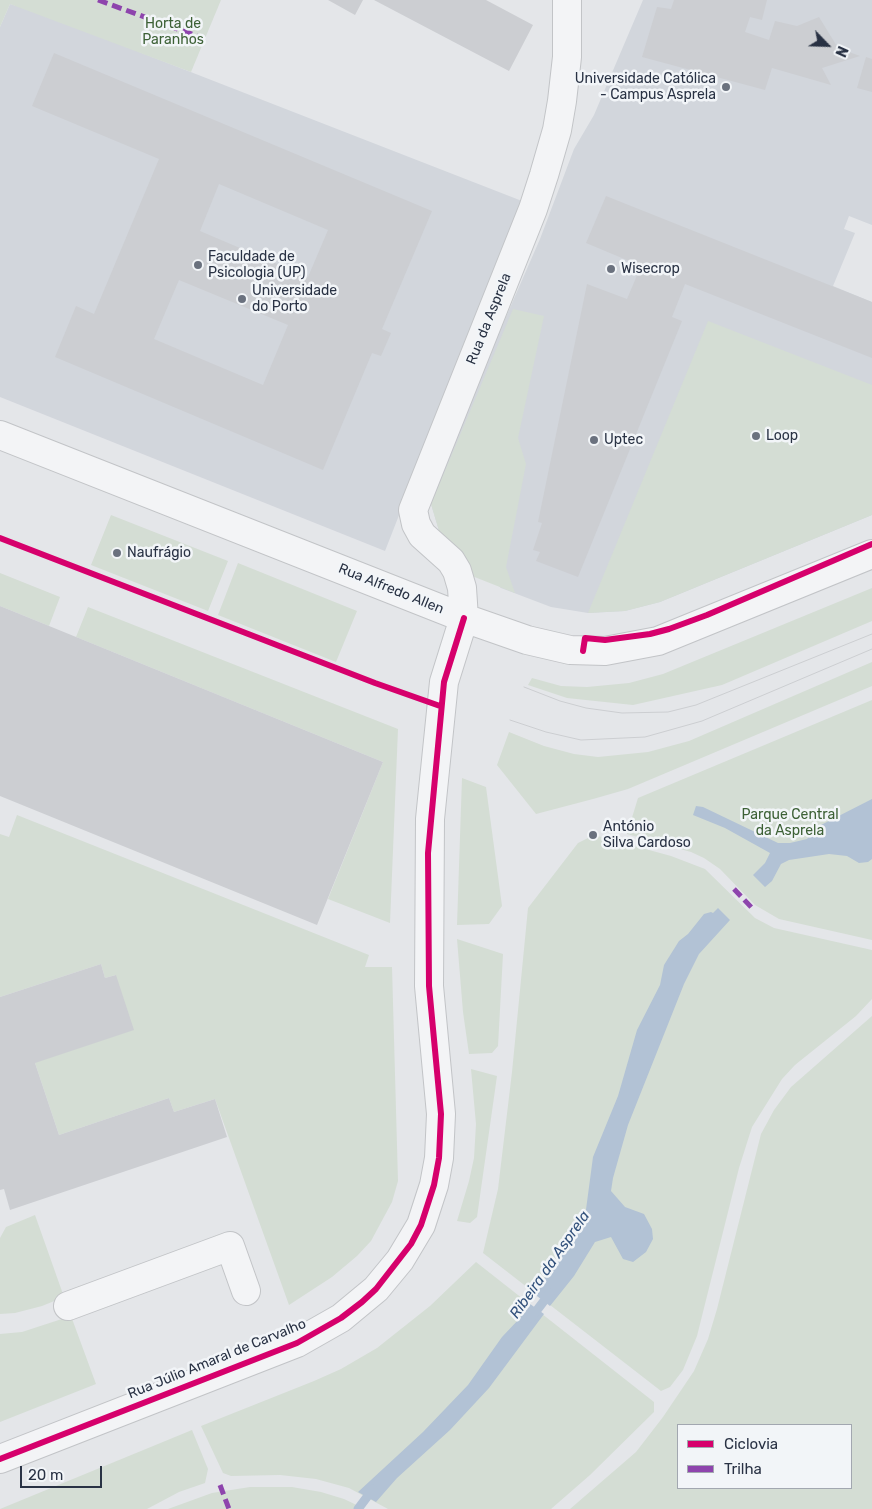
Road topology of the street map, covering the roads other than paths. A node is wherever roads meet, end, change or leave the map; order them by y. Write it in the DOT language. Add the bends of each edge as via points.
graph roads {
  1 [pos="567,0"];
  2 [pos="0,434"];
  3 [pos="872,554"];
  4 [pos="464,618"];
  5 [pos="246,1291"];
  6 [pos="68,1306"];
  7 [pos="0,1459"];
  1 -- 4 [label="street, Rua da Asprela" via="567,57 562,100 544,175 413,510 422,535 451,561 457,571"];
  2 -- 4 [label="street, Rua Alfredo Allen"];
  3 -- 4 [label="street, Rua Alfredo Allen" via="680,634 632,647 606,651 570,650 527,640"];
  4 -- 7 [label="street, Rua Júlio Amaral de Carvalho" via="444,682 428,853 429,986 441,1114 438,1158 434,1185 411,1244 362,1302 297,1343"];
  5 -- 6 [label="street" via="230,1246"];
}
